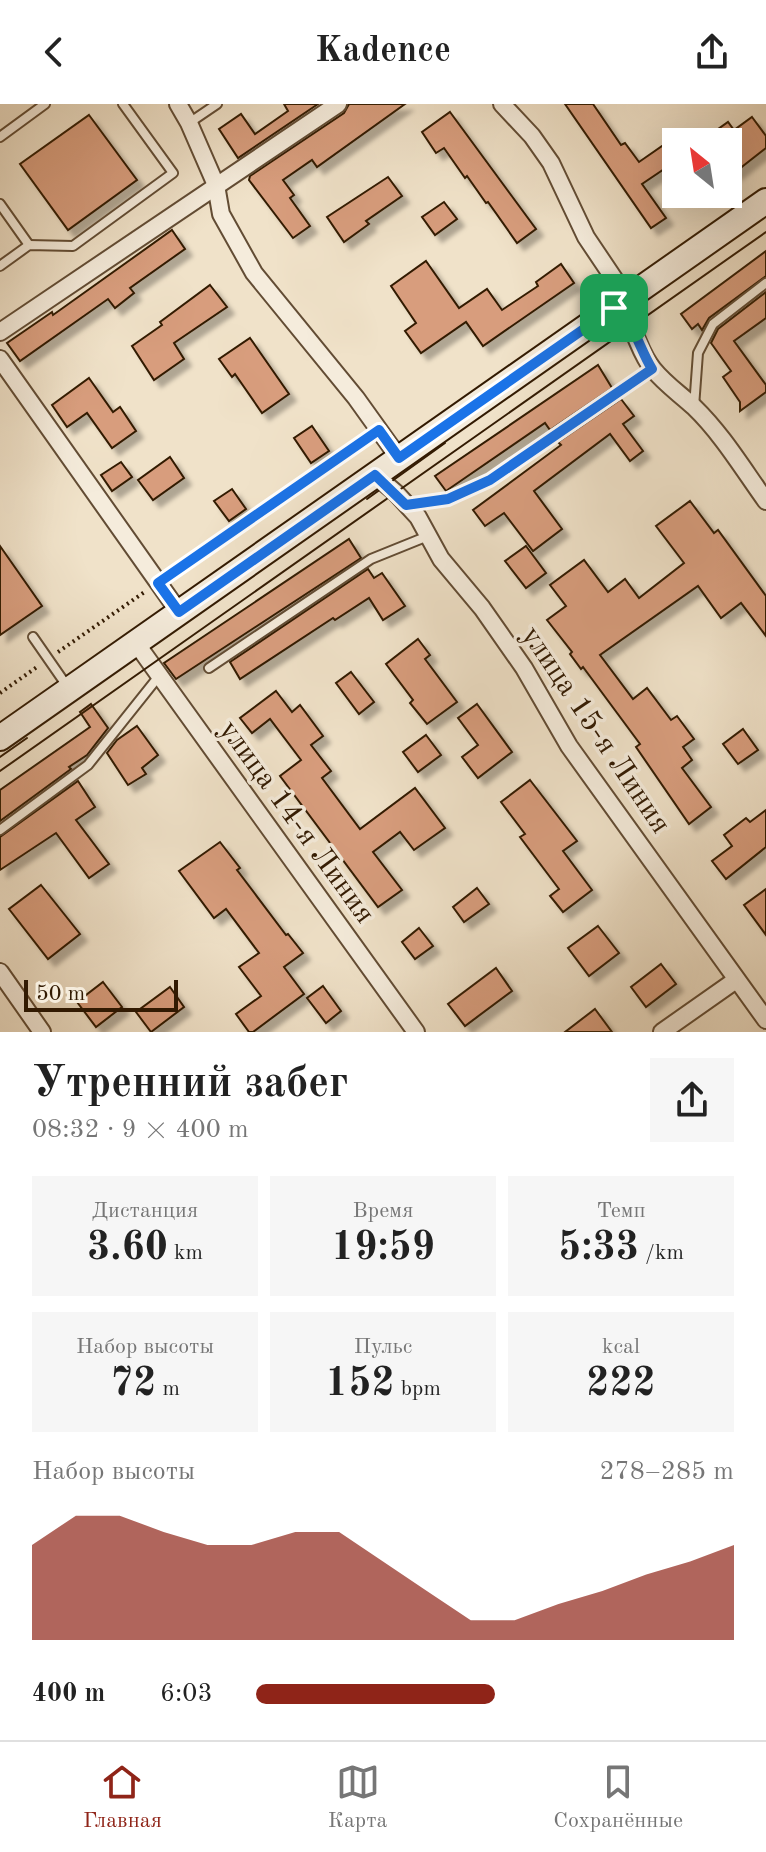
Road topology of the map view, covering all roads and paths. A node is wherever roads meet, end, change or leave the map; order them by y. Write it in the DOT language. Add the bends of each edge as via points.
graph roads {
  1 [pos="45,104"];
  2 [pos="123,104"];
  3 [pos="178,104"];
  4 [pos="217,104"];
  5 [pos="338,104"];
  6 [pos="502,104"];
  7 [pos="189,123"];
  8 [pos="0,137"];
  9 [pos="216,185"];
  10 [pos="766,201"];
  11 [pos="0,204"];
  12 [pos="29,245"];
  13 [pos="0,266"];
  14 [pos="766,283"];
  15 [pos="620,303"];
  16 [pos="0,332"];
  17 [pos="0,359"];
  18 [pos="652,369"];
  19 [pos="694,407"];
  20 [pos="379,430"];
  21 [pos="399,458"];
  22 [pos="375,475"];
  23 [pos="766,501"];
  24 [pos="406,505"];
  25 [pos="428,536"];
  26 [pos="158,583"];
  27 [pos="179,612"];
  28 [pos="33,637"];
  29 [pos="136,643"];
  30 [pos="49,659"];
  31 [pos="209,668"];
  32 [pos="159,676"];
  33 [pos="70,689"];
  34 [pos="0,693"];
  35 [pos="0,738"];
  36 [pos="0,830"];
  37 [pos="0,972"];
  38 [pos="736,980"];
  39 [pos="766,1020"];
  40 [pos="42,1032"];
  41 [pos="416,1032"];
  42 [pos="662,1032"];
  1 -- 8 [label="lane"];
  2 -- 12 [label="lane" via="173,173 73,246"];
  3 -- 7 [label="street"];
  4 -- 7 [label="lane"];
  5 -- 9 [label="street"];
  6 -- 15 [label="street" via="551,163"];
  7 -- 9 [label="street"];
  9 -- 16 [label="street"];
  9 -- 20 [label="street" via="221,214 254,273"];
  10 -- 15 [label="main road"];
  11 -- 12 [label="lane"];
  12 -- 13 [label="lane"];
  14 -- 19 [label="lane" via="713,324 698,353"];
  15 -- 18 [label="street"];
  15 -- 21 [label="main road"];
  17 -- 26 [label="street"];
  18 -- 19 [label="street"];
  18 -- 24 [label="lane" via="490,480 448,499"];
  19 -- 23 [label="street"];
  20 -- 21 [label="street"];
  20 -- 26 [label="path"];
  21 -- 22 [label="main road"];
  22 -- 24 [label="street, улица 15-я Линия"];
  22 -- 27 [label="main road"];
  24 -- 25 [label="street, улица 15-я Линия"];
  25 -- 31 [label="lane" via="371,559"];
  25 -- 38 [label="street, улица 15-я Линия"];
  26 -- 27 [label="street"];
  26 -- 30 [label="path"];
  27 -- 29 [label="main road"];
  28 -- 30 [label="lane"];
  29 -- 32 [label="street, улица 14-я Линия"];
  29 -- 33 [label="main road"];
  30 -- 33 [label="lane"];
  30 -- 34 [label="path"];
  32 -- 36 [label="lane" via="88,765"];
  32 -- 41 [label="street, улица 14-я Линия"];
  33 -- 35 [label="main road"];
  37 -- 40 [label="street"];
  38 -- 39 [label="street, улица 15-я Линия"];
  38 -- 42 [label="street"];
}
